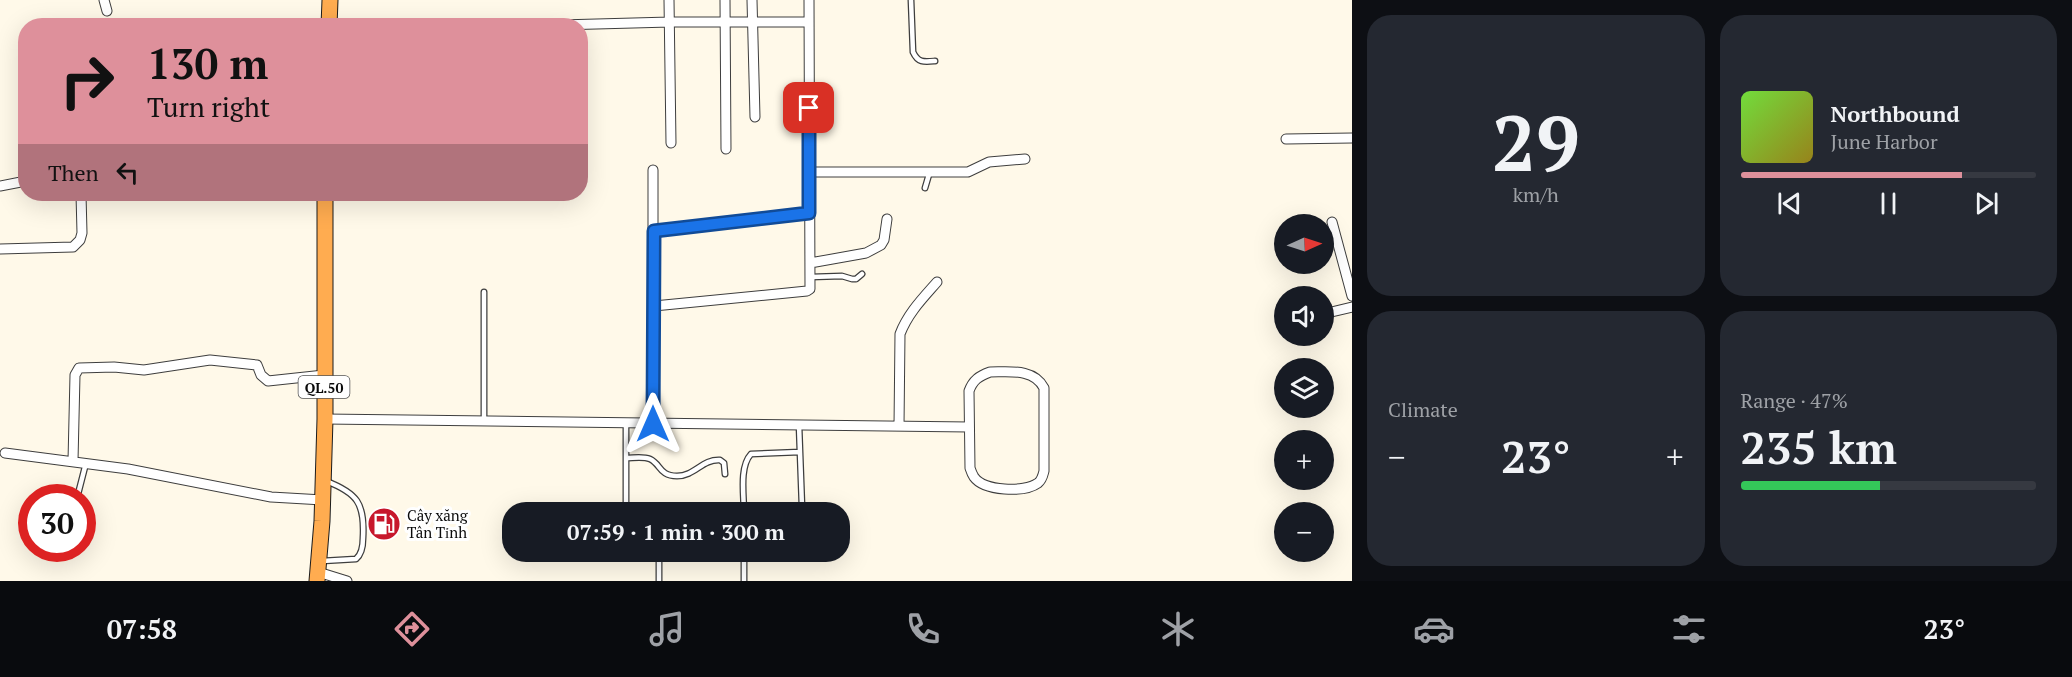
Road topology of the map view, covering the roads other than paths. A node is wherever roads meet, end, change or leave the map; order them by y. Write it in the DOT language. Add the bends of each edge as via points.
graph roads {
  1 [pos="104,0"];
  2 [pos="330,0"];
  3 [pos="669,0"];
  4 [pos="725,0"];
  5 [pos="752,0"];
  6 [pos="809,0"];
  7 [pos="912,0"];
  8 [pos="107,12"];
  9 [pos="329,18"];
  10 [pos="670,22"];
  11 [pos="752,22"];
  12 [pos="809,22"];
  13 [pos="725,23"];
  14 [pos="588,24"];
  15 [pos="935,61"];
  16 [pos="755,117"];
  17 [pos="1352,138"];
  18 [pos="1286,139"];
  19 [pos="671,143"];
  20 [pos="726,149"];
  21 [pos="1025,159"];
  22 [pos="653,170"];
  23 [pos="930,171"];
  24 [pos="809,172"];
  25 [pos="18,183"];
  26 [pos="0,186"];
  27 [pos="925,188"];
  28 [pos="81,201"];
  29 [pos="325,201"];
  30 [pos="809,213"];
  31 [pos="887,219"];
  32 [pos="1334,229"];
  33 [pos="654,231"];
  34 [pos="0,249"];
  35 [pos="810,263"];
  36 [pos="862,274"];
  37 [pos="811,277"];
  38 [pos="937,282"];
  39 [pos="484,292"];
  40 [pos="1352,296"];
  41 [pos="654,306"];
  42 [pos="1352,307"];
  43 [pos="1334,311"];
  44 [pos="324,375"];
  45 [pos="325,419"];
  46 [pos="484,420"];
  47 [pos="626,424"];
  48 [pos="653,424"];
  49 [pos="800,425"];
  50 [pos="899,426"];
  51 [pos="969,427"];
  52 [pos="800,452"];
  53 [pos="5,453"];
  54 [pos="626,458"];
  55 [pos="73,461"];
  56 [pos="86,463"];
  57 [pos="725,474"];
  58 [pos="323,480"];
  59 [pos="81,484"];
  60 [pos="323,500"];
  61 [pos="626,502"];
  62 [pos="744,502"];
  63 [pos="801,502"];
  64 [pos="658,562"];
  65 [pos="744,562"];
  66 [pos="318,571"];
  67 [pos="347,581"];
  68 [pos="659,581"];
  69 [pos="744,581"];
  1 -- 8 [label="street"];
  2 -- 9 [label="highway"];
  3 -- 10 [label="street"];
  4 -- 13 [label="street"];
  5 -- 11 [label="street"];
  6 -- 12 [label="street"];
  7 -- 15 [label="lane" via="913,52 921,62"];
  10 -- 13 [label="street"];
  10 -- 14 [label="street"];
  10 -- 19 [label="street"];
  11 -- 12 [label="street"];
  11 -- 13 [label="street"];
  11 -- 16 [label="street"];
  12 -- 24 [label="street"];
  13 -- 20 [label="street"];
  17 -- 18 [label="street"];
  21 -- 23 [label="street" via="989,162 968,172"];
  22 -- 33 [label="street"];
  23 -- 24 [label="street"];
  23 -- 27 [label="lane"];
  24 -- 30 [label="street"];
  25 -- 26 [label="street"];
  28 -- 34 [label="street" via="82,233 73,247"];
  29 -- 44 [label="highway, QL.50"];
  30 -- 33 [label="street"];
  30 -- 35 [label="street"];
  31 -- 35 [label="street" via="884,240 872,251"];
  32 -- 40 [label="street"];
  33 -- 41 [label="street"];
  35 -- 37 [label="street"];
  36 -- 37 [label="lane" via="856,279"];
  37 -- 41 [label="street" via="807,291"];
  38 -- 50 [label="street" via="915,307 900,334"];
  39 -- 46 [label="lane"];
  41 -- 48 [label="street"];
  42 -- 43 [label="street"];
  44 -- 45 [label="highway, QL.50"];
  44 -- 55 [label="street" via="268,381 257,365 210,360 144,370 79,368 75,375"];
  45 -- 46 [label="street"];
  45 -- 58 [label="highway, QL.50"];
  46 -- 47 [label="street"];
  47 -- 48 [label="street"];
  47 -- 54 [label="lane"];
  48 -- 49 [label="street"];
  49 -- 50 [label="street"];
  49 -- 52 [label="lane"];
  50 -- 51 [label="street"];
  51 -- 51 [label="street" via="969,391 980,376 1020,372 1037,380 1044,388 1042,479 1016,490 982,484 970,468"];
  52 -- 62 [label="lane" via="750,454 744,468"];
  52 -- 63 [label="lane"];
  53 -- 55 [label="street"];
  54 -- 57 [label="lane" via="648,458 666,474 680,476 694,472 708,461 720,460"];
  54 -- 61 [label="lane"];
  55 -- 56 [label="street"];
  56 -- 59 [label="lane"];
  56 -- 60 [label="street" via="271,497"];
  58 -- 60 [label="highway, QL.50"];
  58 -- 66 [label="lane" via="343,488 358,501 363,510 363,540 361,555 356,559"];
  60 -- 66 [label="highway, QL.50"];
  64 -- 68 [label="lane"];
  65 -- 69 [label="lane"];
  66 -- 67 [label="street"];
}
